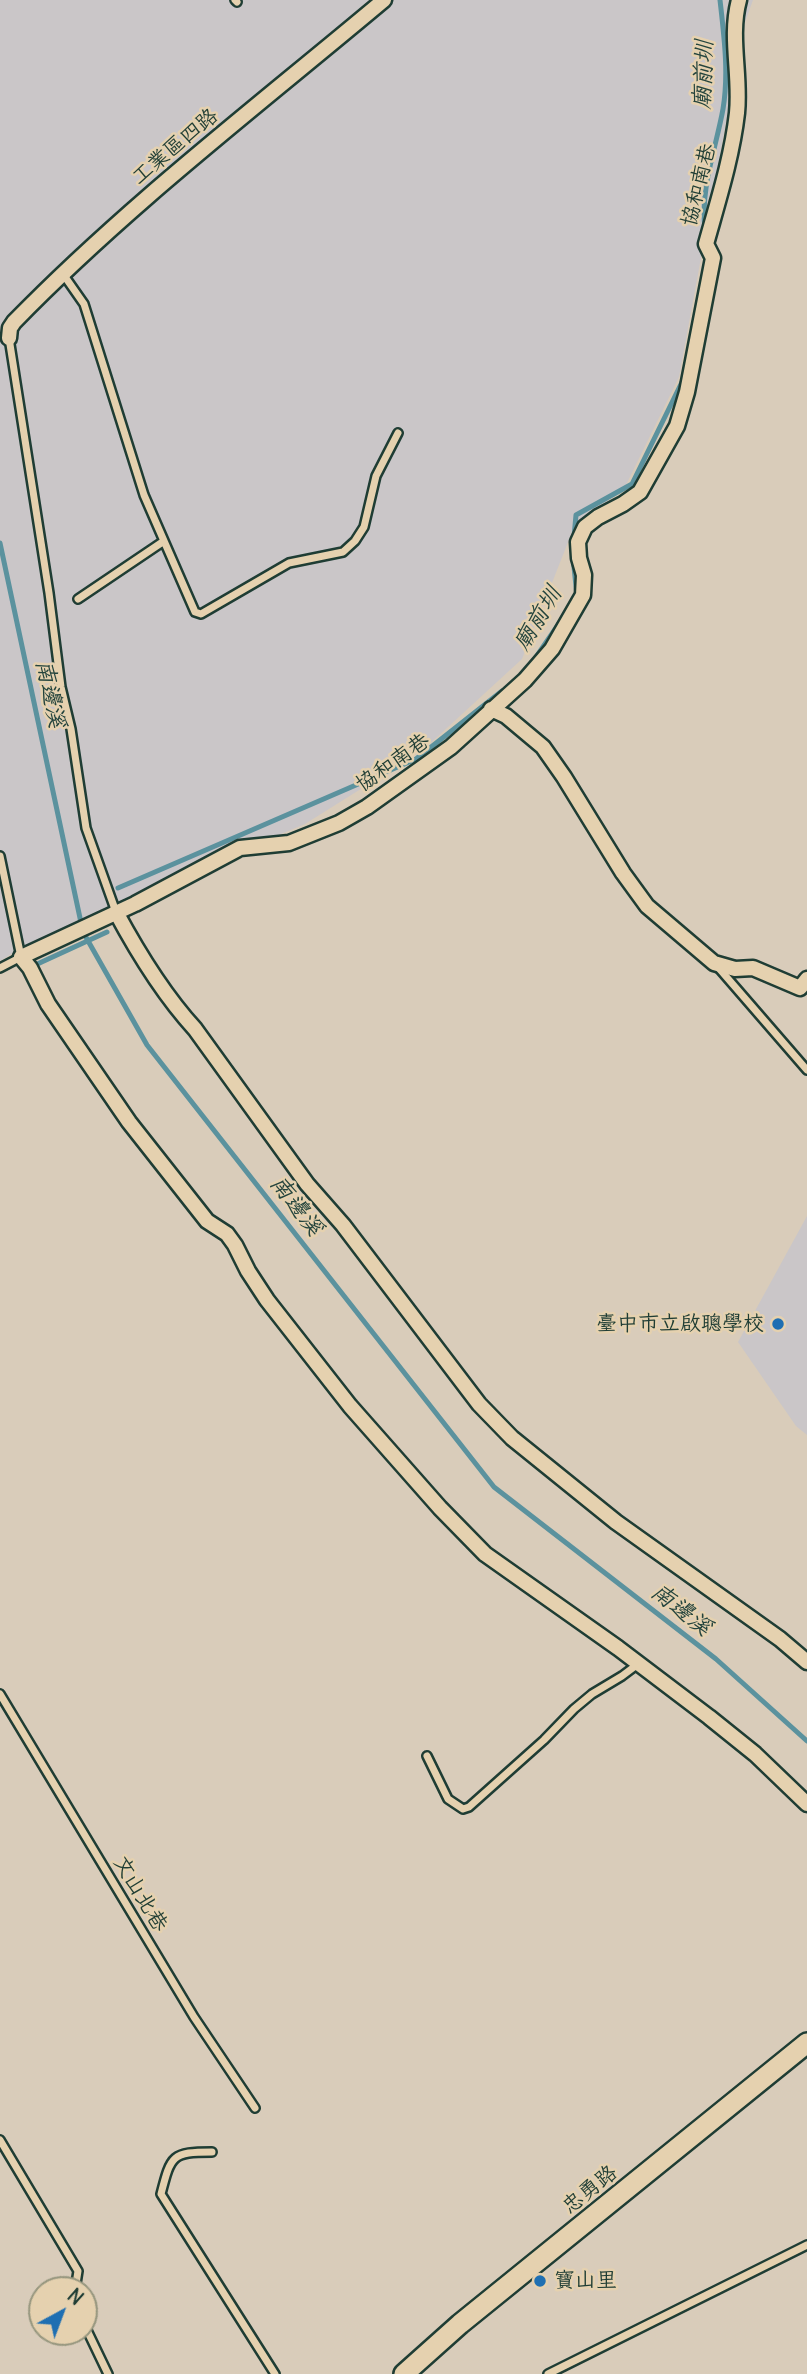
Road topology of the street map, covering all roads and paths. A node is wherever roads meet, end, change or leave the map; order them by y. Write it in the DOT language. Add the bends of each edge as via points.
graph roads {
  1 [pos="384,0"];
  2 [pos="739,0"];
  3 [pos="62,272"];
  4 [pos="9,338"];
  5 [pos="398,433"];
  6 [pos="164,541"];
  7 [pos="78,599"];
  8 [pos="491,709"];
  9 [pos="0,856"];
  10 [pos="116,912"];
  11 [pos="22,957"];
  12 [pos="714,963"];
  13 [pos="0,968"];
  14 [pos="807,979"];
  15 [pos="807,1070"];
  16 [pos="807,1662"];
  17 [pos="638,1664"];
  18 [pos="0,1694"];
  19 [pos="427,1756"];
  20 [pos="807,1804"];
  21 [pos="807,2043"];
  22 [pos="255,2108"];
  23 [pos="0,2140"];
  24 [pos="212,2152"];
  25 [pos="807,2245"];
  26 [pos="77,2276"];
  27 [pos="95,2346"];
  28 [pos="108,2374"];
  29 [pos="275,2374"];
  30 [pos="404,2374"];
  31 [pos="548,2374"];
  1 -- 3 [label="street, 工業區四路"];
  2 -- 8 [label="street, 協和南巷" via="734,19 737,111 706,244 713,258 712,269 677,426 640,492 585,527 578,542 583,595 552,649 526,680"];
  3 -- 4 [label="street, 工業區四路" via="14,322"];
  3 -- 6 [label="lane" via="84,304 144,495"];
  4 -- 10 [label="lane" via="86,828"];
  5 -- 6 [label="lane" via="376,475 364,527 343,552 289,563 201,614 195,612"];
  6 -- 7 [label="lane"];
  8 -- 10 [label="street, 協和南巷" via="428,765 339,823 289,843 240,848"];
  8 -- 12 [label="street" via="543,747 648,905"];
  9 -- 11 [label="lane"];
  10 -- 11 [label="street, 協和南巷"];
  10 -- 16 [label="street" via="175,1007 307,1184 503,1430 616,1522"];
  11 -- 13 [label="lane"];
  11 -- 17 [label="street" via="48,1004 129,1122 207,1221 227,1234 267,1300 395,1459 485,1554"];
  12 -- 14 [label="street" via="753,968 800,988"];
  12 -- 15 [label="lane"];
  17 -- 19 [label="lane" via="574,1709 469,1807 463,1809 448,1798"];
  17 -- 20 [label="street" via="755,1754"];
  18 -- 22 [label="lane, 文山北巷" via="194,2017"];
  21 -- 30 [label="main road, 忠勇路"];
  23 -- 26 [label="lane"];
  24 -- 29 [label="lane" via="183,2152 169,2164 161,2194"];
  25 -- 31 [label="lane"];
  27 -- 28 [label="lane"];
}
